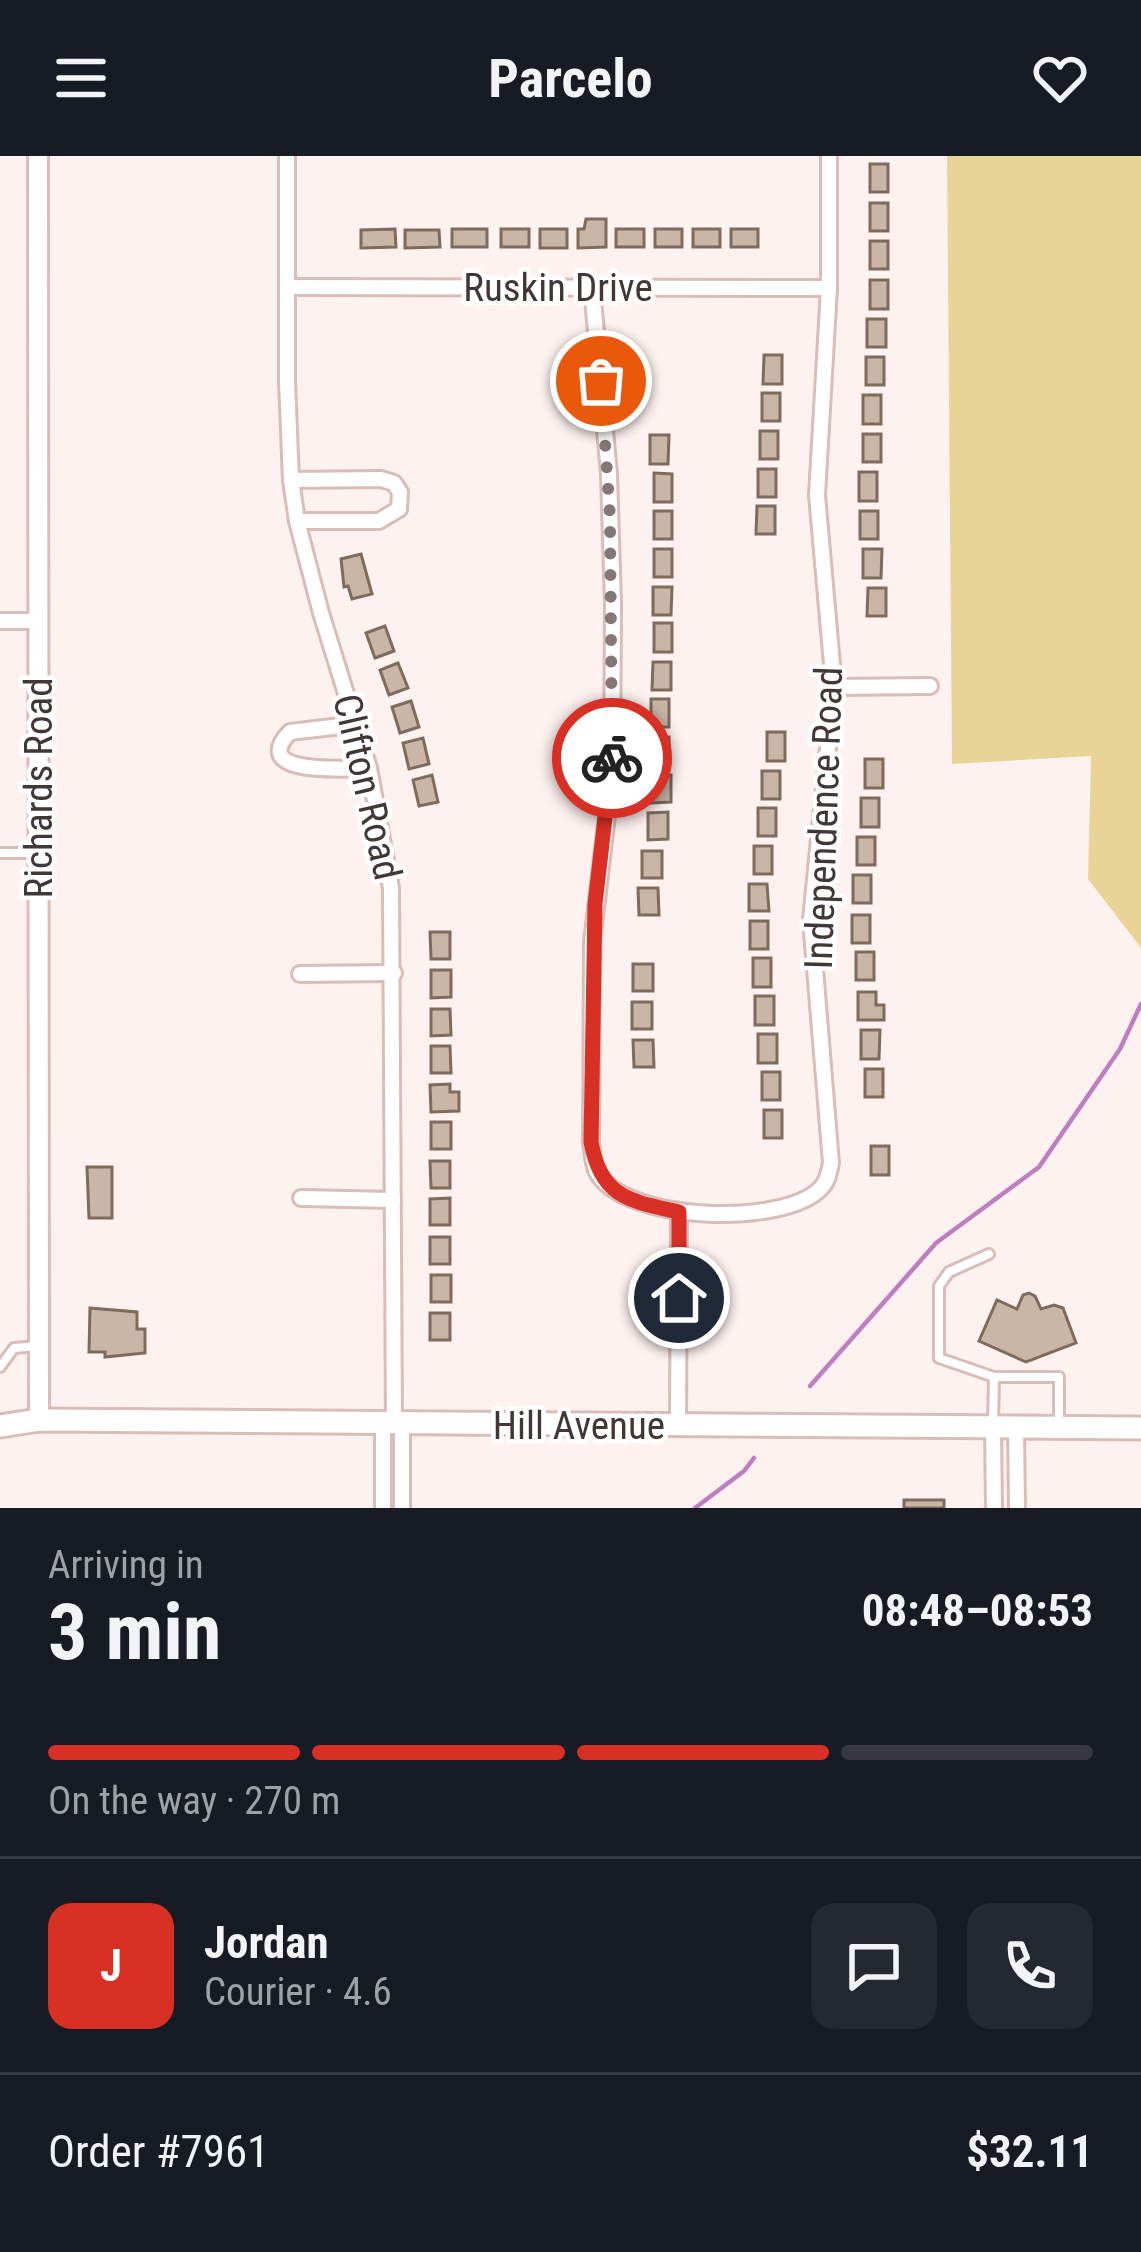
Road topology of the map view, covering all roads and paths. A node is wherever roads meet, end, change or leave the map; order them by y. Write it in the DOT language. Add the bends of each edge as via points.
graph roads {
  1 [pos="38,156"];
  2 [pos="287,156"];
  3 [pos="829,156"];
  4 [pos="287,287"];
  5 [pos="830,287"];
  6 [pos="592,288"];
  7 [pos="291,480"];
  8 [pos="297,521"];
  9 [pos="38,620"];
  10 [pos="0,621"];
  11 [pos="930,686"];
  12 [pos="834,687"];
  13 [pos="358,724"];
  14 [pos="370,768"];
  15 [pos="0,853"];
  16 [pos="39,853"];
  17 [pos="394,973"];
  18 [pos="300,974"];
  19 [pos="301,1198"];
  20 [pos="393,1199"];
  21 [pos="679,1212"];
  22 [pos="989,1254"];
  23 [pos="39,1346"];
  24 [pos="0,1367"];
  25 [pos="994,1377"];
  26 [pos="14,1420"];
  27 [pos="393,1425"];
  28 [pos="678,1426"];
  29 [pos="992,1427"];
  30 [pos="1016,1427"];
  31 [pos="1059,1427"];
  32 [pos="1141,1428"];
  33 [pos="383,1508"];
  34 [pos="402,1508"];
  35 [pos="994,1508"];
  36 [pos="1017,1508"];
  1 -- 9 [label="street, Richards Road"];
  2 -- 4 [label="street, Clifton Road"];
  3 -- 5 [label="street, Independence Road"];
  4 -- 6 [label="street, Ruskin Drive"];
  4 -- 7 [label="street, Clifton Road"];
  5 -- 6 [label="street, Ruskin Drive"];
  5 -- 12 [label="street, Independence Road" via="817,495"];
  6 -- 21 [label="street" via="609,474 613,646 612,774 592,942 591,1142 596,1171 611,1188"];
  7 -- 8 [label="street, Clifton Road"];
  7 -- 8 [label="street" via="380,479 400,492 399,509 380,521"];
  8 -- 13 [label="street, Clifton Road"];
  9 -- 10 [label="street"];
  9 -- 16 [label="street, Richards Road"];
  11 -- 12 [label="street"];
  12 -- 21 [label="street, Independence Road" via="812,920 829,1177 819,1191 776,1210"];
  13 -- 14 [label="street, Clifton Road"];
  13 -- 14 [label="street" via="290,732 281,750 298,768"];
  14 -- 17 [label="street, Clifton Road" via="391,888"];
  15 -- 16 [label="lane"];
  16 -- 23 [label="street, Richards Road"];
  17 -- 18 [label="street"];
  17 -- 20 [label="street, Clifton Road"];
  19 -- 20 [label="street"];
  20 -- 27 [label="street, Clifton Road"];
  21 -- 28 [label="street"];
  22 -- 25 [label="lane" via="949,1272 939,1286 939,1358"];
  23 -- 24 [label="lane" via="14,1348"];
  23 -- 26 [label="street, Richards Road"];
  25 -- 29 [label="lane"];
  25 -- 31 [label="lane" via="1059,1377"];
  26 -- 27 [label="main road, Hill Avenue"];
  27 -- 28 [label="main road, Hill Avenue"];
  27 -- 33 [label="street"];
  27 -- 34 [label="street"];
  28 -- 29 [label="main road, Hill Avenue"];
  29 -- 30 [label="main road, Hill Avenue"];
  29 -- 35 [label="street"];
  30 -- 31 [label="main road, Hill Avenue"];
  30 -- 36 [label="street"];
  31 -- 32 [label="main road, Hill Avenue"];
}
